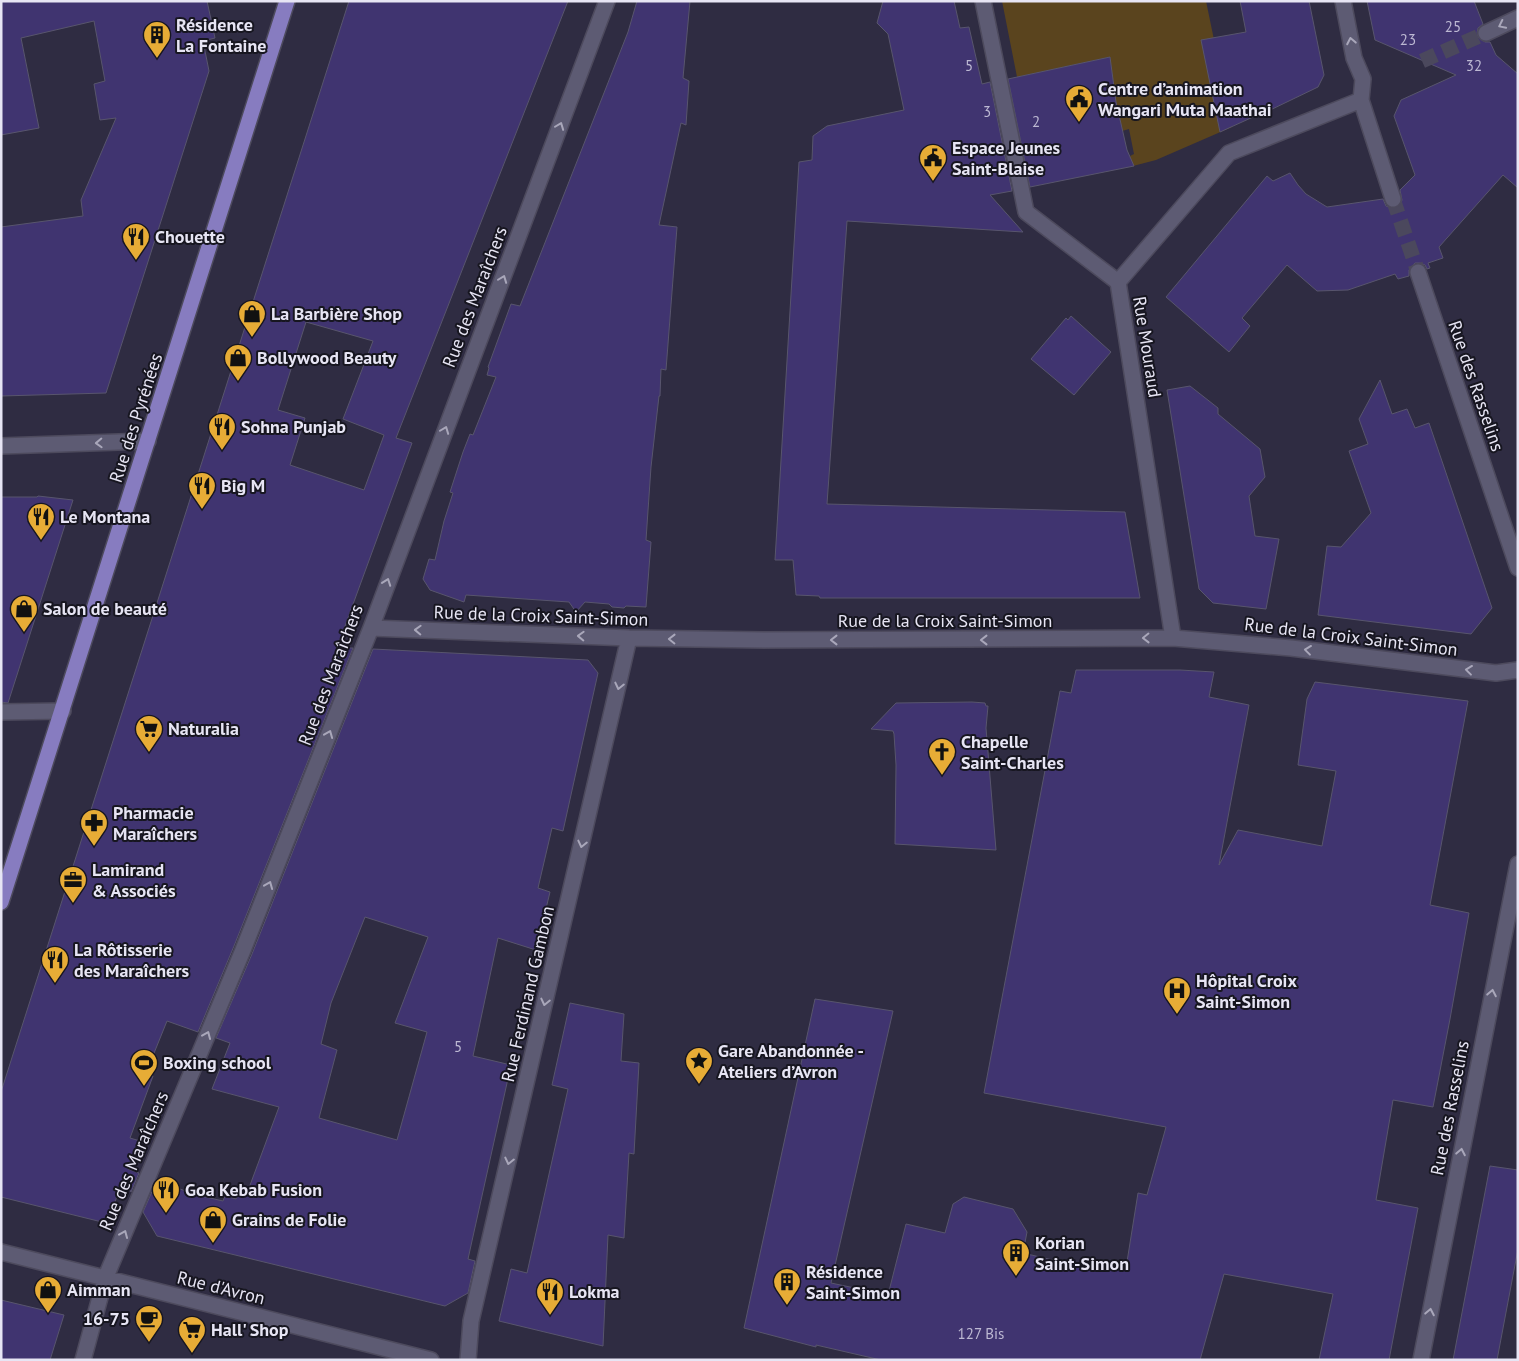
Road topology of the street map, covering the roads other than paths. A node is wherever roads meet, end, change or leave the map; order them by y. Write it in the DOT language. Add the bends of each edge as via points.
graph roads {
  1 [pos="287,1"];
  2 [pos="607,1"];
  3 [pos="984,1"];
  4 [pos="1343,1"];
  5 [pos="1518,18"];
  6 [pos="1486,33"];
  7 [pos="1361,100"];
  8 [pos="1393,200"];
  9 [pos="1418,272"];
  10 [pos="1118,282"];
  11 [pos="148,441"];
  12 [pos="1,446"];
  13 [pos="1518,568"];
  14 [pos="371,628"];
  15 [pos="629,638"];
  16 [pos="1173,638"];
  17 [pos="1518,670"];
  18 [pos="63,711"];
  19 [pos="1,712"];
  20 [pos="1518,864"];
  21 [pos="1,902"];
  22 [pos="1,1252"];
  23 [pos="105,1279"];
  24 [pos="83,1360"];
  25 [pos="431,1360"];
  26 [pos="468,1360"];
  27 [pos="1421,1360"];
  1 -- 11 [label="main road, Rue des Pyrénées"];
  14 -- 2 [label="street, Rue des Maraîchers, one-way"];
  3 -- 10 [label="street" via="1026,212"];
  7 -- 4 [label="street, one-way" via="1362,79 1354,58"];
  5 -- 6 [label="street, one-way"];
  7 -- 8 [label="street"];
  7 -- 10 [label="street, Rue Mouraud" via="1229,153"];
  9 -- 13 [label="street, Rue des Rasselins"];
  10 -- 16 [label="street, Rue Mouraud"];
  11 -- 12 [label="street, one-way"];
  11 -- 18 [label="main road, Rue des Pyrénées"];
  15 -- 14 [label="street, Rue de la Croix Saint-Simon, one-way"];
  23 -- 14 [label="street, Rue des Maraîchers, one-way" via="243,950"];
  16 -- 15 [label="street, Rue de la Croix Saint-Simon, one-way"];
  15 -- 26 [label="street, Rue Ferdinand Gambon, one-way" via="473,1312"];
  17 -- 16 [label="street, Rue de la Croix Saint-Simon, one-way" via="1496,673 1291,648"];
  18 -- 19 [label="street"];
  18 -- 21 [label="main road, Rue des Pyrénées"];
  27 -- 20 [label="street, Rue des Rasselins, one-way"];
  22 -- 23 [label="street, Rue d'Avron"];
  23 -- 24 [label="street, Rue des Maraîchers"];
  23 -- 25 [label="street, Rue d'Avron"];
}
